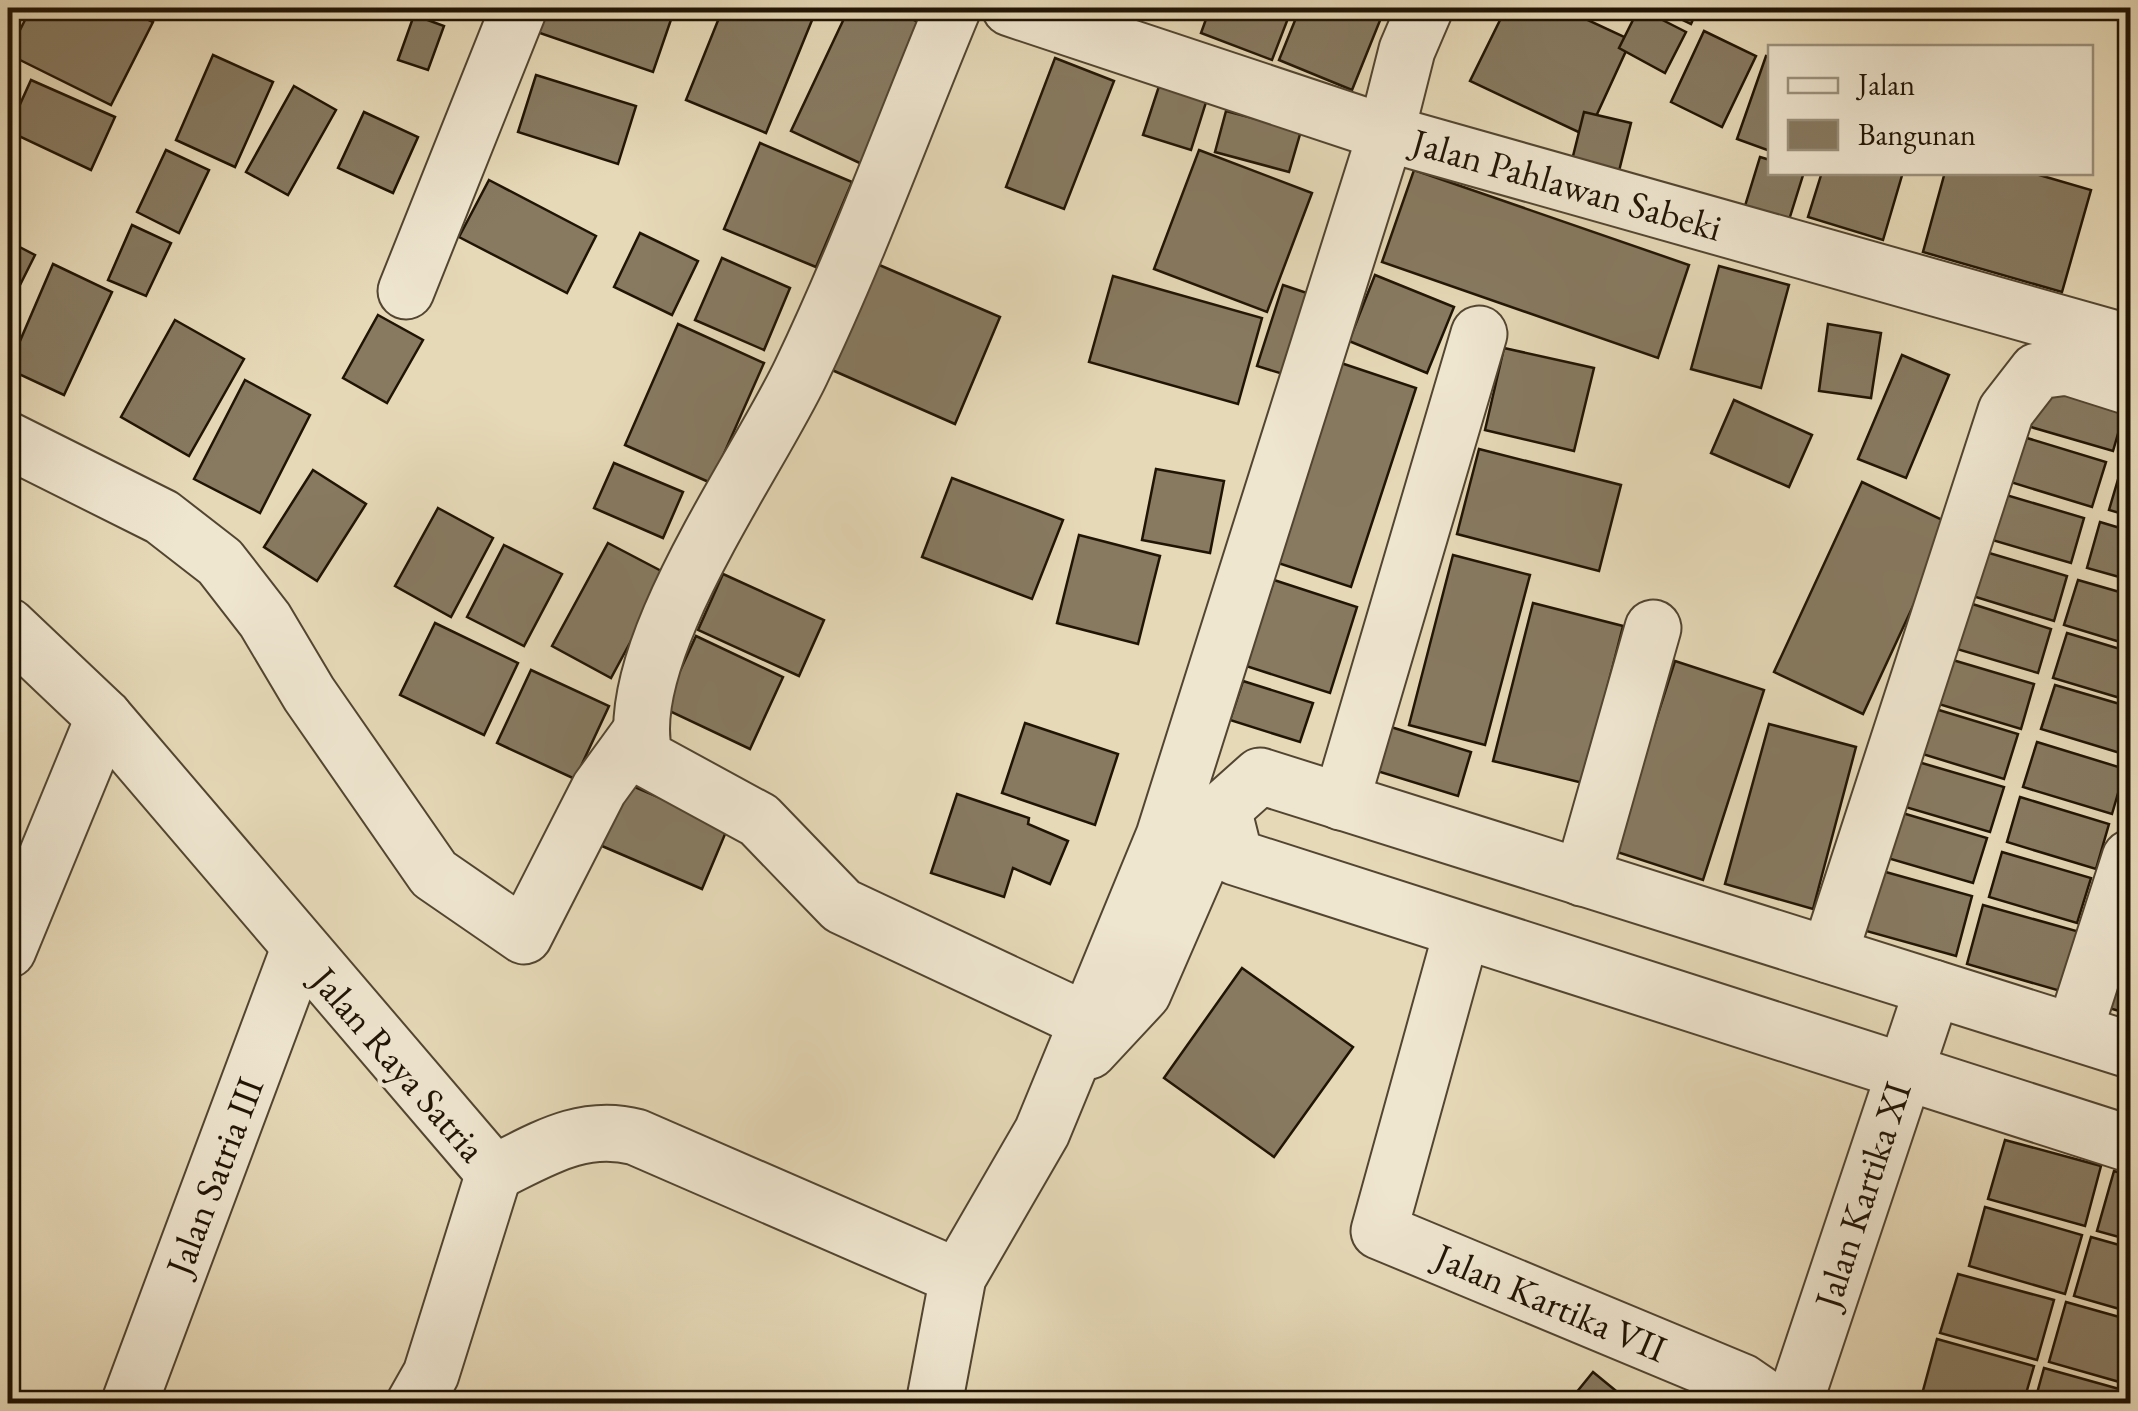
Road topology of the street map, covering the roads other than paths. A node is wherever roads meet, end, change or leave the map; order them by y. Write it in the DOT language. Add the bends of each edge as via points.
graph roads {
  1 [pos="519,8"];
  2 [pos="954,8"];
  3 [pos="1010,8"];
  4 [pos="1425,8"];
  5 [pos="1386,133"];
  6 [pos="406,291"];
  7 [pos="1479,334"];
  8 [pos="2130,343"];
  9 [pos="2130,388"];
  10 [pos="8,440"];
  11 [pos="8,626"];
  12 [pos="1654,628"];
  13 [pos="104,716"];
  14 [pos="638,734"];
  15 [pos="1200,800"];
  16 [pos="1340,802"];
  17 [pos="2130,858"];
  18 [pos="1582,878"];
  19 [pos="1462,931"];
  20 [pos="299,949"];
  21 [pos="8,950"];
  22 [pos="1828,955"];
  23 [pos="1933,988"];
  24 [pos="1088,1022"];
  25 [pos="2074,1032"];
  26 [pos="2130,1050"];
  27 [pos="1902,1070"];
  28 [pos="1067,1074"];
  29 [pos="2130,1144"];
  30 [pos="494,1174"];
  31 [pos="958,1277"];
  32 [pos="1747,1396"];
  33 [pos="129,1404"];
  34 [pos="414,1404"];
  35 [pos="934,1404"];
  36 [pos="1794,1404"];
  1 -- 6 [label="street"];
  2 -- 14 [label="street" via="802,372 667,624 643,695"];
  3 -- 5 [label="street, Jalan Pahlawan Sabeki"];
  4 -- 5 [label="street"];
  5 -- 8 [label="street, Jalan Pahlawan Sabeki"];
  5 -- 15 [label="street"];
  7 -- 16 [label="street"];
  9 -- 22 [label="street" via="2066,367 2036,371 2006,411"];
  10 -- 14 [label="street" via="162,517 220,562 434,874 524,936 599,789"];
  11 -- 13 [label="street, Jalan Raya Satria"];
  12 -- 18 [label="street"];
  13 -- 20 [label="street, Jalan Raya Satria"];
  13 -- 21 [label="street"];
  14 -- 24 [label="street" via="645,758 759,820 842,906"];
  15 -- 16 [label="street" via="1260,776"];
  15 -- 19 [label="street" via="1235,857"];
  15 -- 24 [label="street" via="1164,836"];
  15 -- 28 [label="street" via="1143,993"];
  16 -- 18 [label="street"];
  17 -- 25 [label="street"];
  18 -- 22 [label="street"];
  19 -- 27 [label="street"];
  19 -- 32 [label="street, Jalan Kartika VII" via="1380,1230"];
  20 -- 30 [label="street, Jalan Raya Satria"];
  20 -- 33 [label="street, Jalan Satria III"];
  22 -- 23 [label="street"];
  23 -- 25 [label="street"];
  23 -- 27 [label="street, Jalan Kartika XI"];
  24 -- 28 [label="street"];
  25 -- 26 [label="street"];
  27 -- 29 [label="street"];
  27 -- 36 [label="street, Jalan Kartika XI"];
  28 -- 31 [label="street" via="1042,1132"];
  30 -- 31 [label="street, Jalan Raya Satria" via="544,1146 612,1130"];
  30 -- 34 [label="street" via="431,1374"];
  31 -- 35 [label="street"];
}
